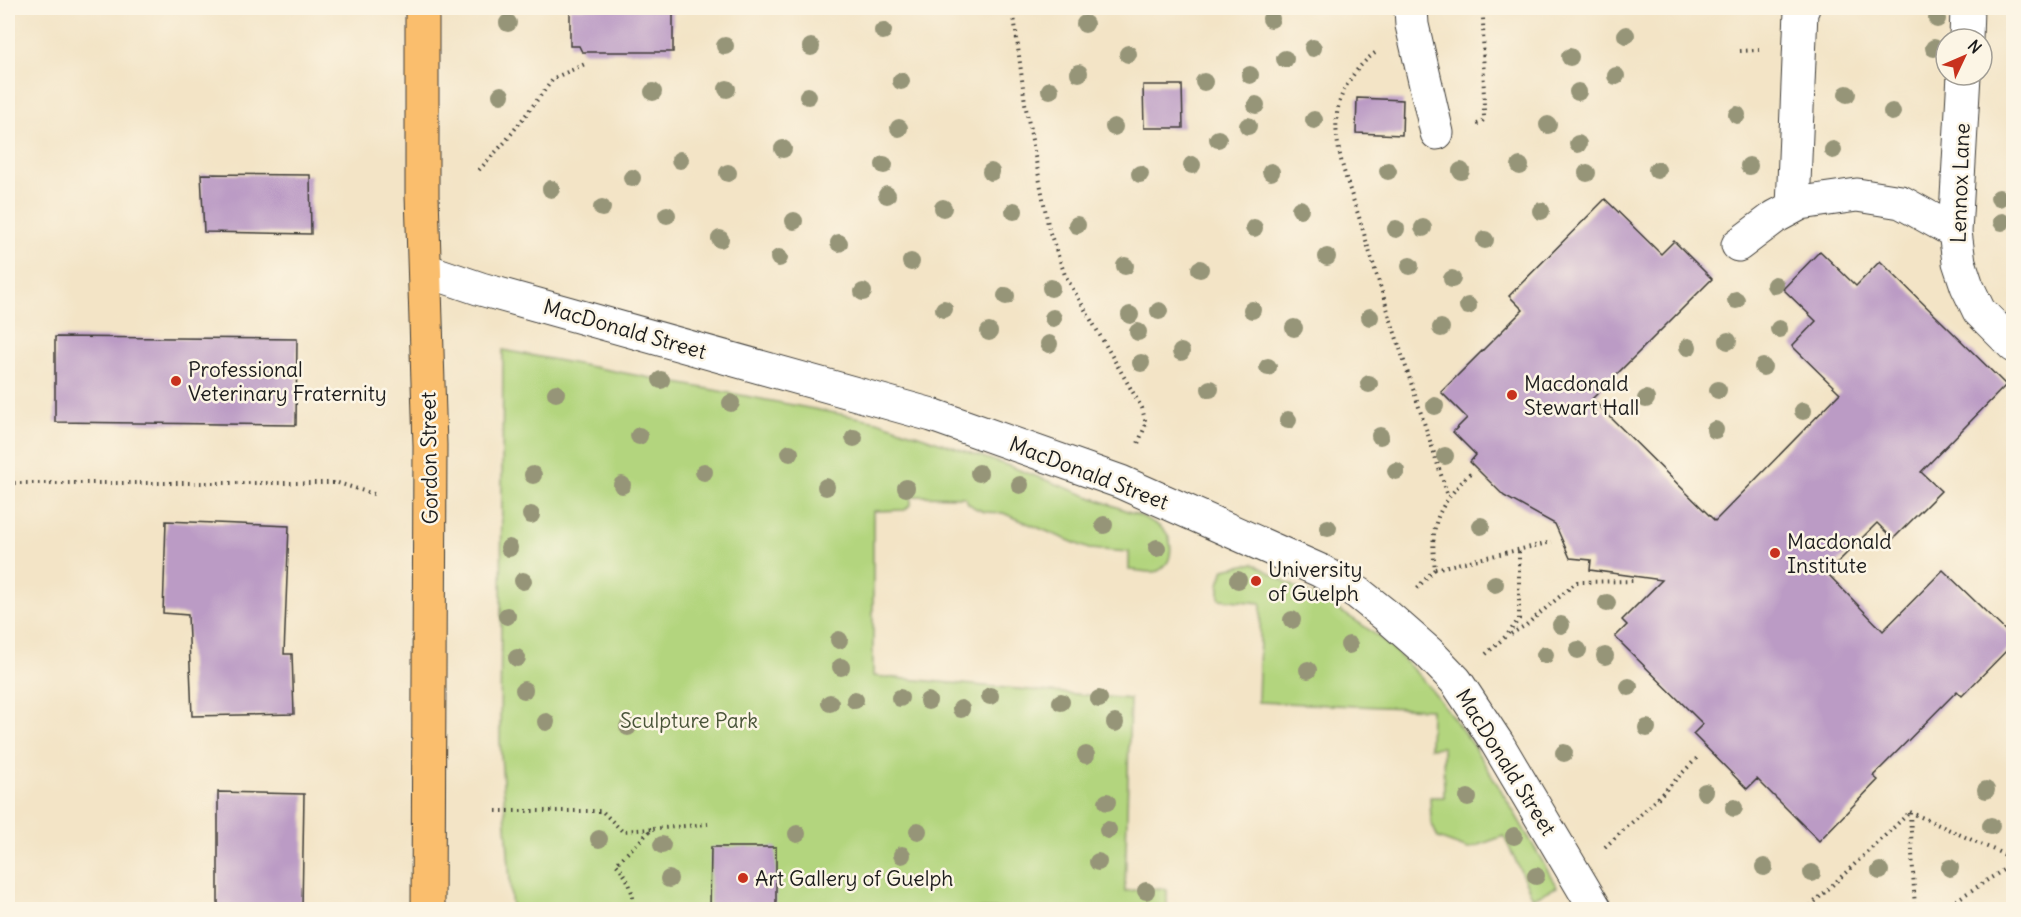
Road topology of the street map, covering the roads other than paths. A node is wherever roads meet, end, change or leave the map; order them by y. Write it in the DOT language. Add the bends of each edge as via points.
graph roads {
  1 [pos="422,8"];
  2 [pos="1803,8"];
  3 [pos="1967,8"];
  4 [pos="1411,16"];
  5 [pos="1966,27"];
  6 [pos="1963,87"];
  7 [pos="1436,128"];
  8 [pos="1793,207"];
  9 [pos="1955,232"];
  10 [pos="1738,245"];
  11 [pos="425,270"];
  12 [pos="2013,345"];
  13 [pos="428,909"];
  14 [pos="1596,909"];
  1 -- 11 [label="main road, Gordon Street"];
  2 -- 8 [label="street"];
  3 -- 5 [label="street"];
  4 -- 7 [label="street"];
  6 -- 9 [label="street, Lennox Lane"];
  8 -- 9 [label="street" via="1857,195 1901,202"];
  8 -- 10 [label="street"];
  9 -- 12 [label="street, Lennox Lane" via="1959,262 1979,311"];
  11 -- 13 [label="main road, Gordon Street" via="430,445"];
  11 -- 14 [label="street, MacDonald Street" via="932,415 1121,482 1321,571 1388,617 1456,681 1497,742"];
}
